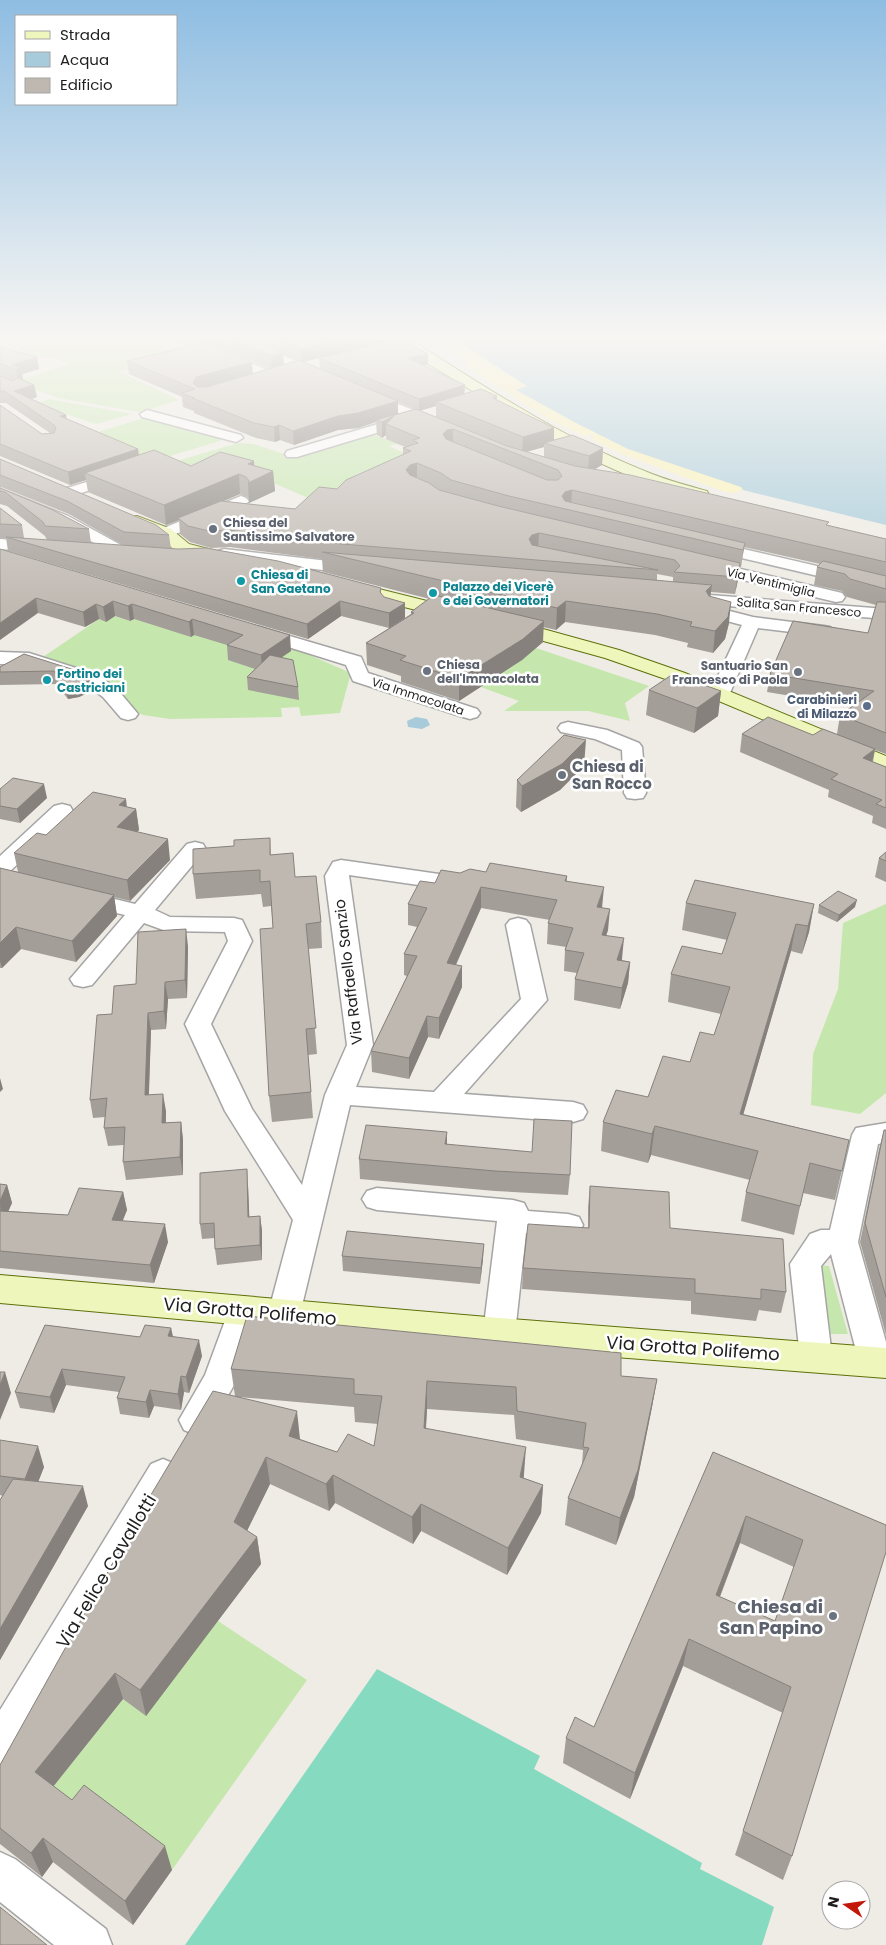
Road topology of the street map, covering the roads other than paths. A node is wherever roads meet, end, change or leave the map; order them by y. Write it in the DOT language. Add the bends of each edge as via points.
graph roads {
  1 [pos="209,431"];
  2 [pos="370,431"];
  3 [pos="552,431"];
  4 [pos="236,438"];
  5 [pos="575,444"];
  6 [pos="556,450"];
  7 [pos="292,454"];
  8 [pos="135,470"];
  9 [pos="646,477"];
  10 [pos="53,485"];
  11 [pos="629,485"];
  12 [pos="69,492"];
  13 [pos="0,494"];
  14 [pos="241,501"];
  15 [pos="720,502"];
  16 [pos="95,503"];
  17 [pos="24,504"];
  18 [pos="1,510"];
  19 [pos="122,514"];
  20 [pos="23,528"];
  21 [pos="165,533"];
  22 [pos="692,542"];
  23 [pos="0,544"];
  24 [pos="38,547"];
  25 [pos="85,550"];
  26 [pos="124,553"];
  27 [pos="143,554"];
  28 [pos="208,555"];
  29 [pos="0,556"];
  30 [pos="171,556"];
  31 [pos="696,564"];
  32 [pos="372,570"];
  33 [pos="886,587"];
  34 [pos="682,593"];
  35 [pos="399,600"];
  36 [pos="711,600"];
  37 [pos="886,609"];
  38 [pos="886,614"];
  39 [pos="416,620"];
  40 [pos="752,622"];
  41 [pos="244,628"];
  42 [pos="840,633"];
  43 [pos="0,658"];
  44 [pos="720,693"];
  45 [pos="470,713"];
  46 [pos="128,714"];
  47 [pos="568,728"];
  48 [pos="886,764"];
  49 [pos="635,793"];
  50 [pos="62,811"];
  51 [pos="195,850"];
  52 [pos="6,877"];
  53 [pos="460,884"];
  54 [pos="56,892"];
  55 [pos="140,912"];
  56 [pos="518,925"];
  57 [pos="83,979"];
  58 [pos="339,1095"];
  59 [pos="440,1103"];
  60 [pos="573,1112"];
  61 [pos="886,1133"];
  62 [pos="376,1199"];
  63 [pos="308,1219"];
  64 [pos="512,1221"];
  65 [pos="568,1225"];
  66 [pos="843,1242"];
  67 [pos="0,1289"];
  68 [pos="244,1310"];
  69 [pos="284,1314"];
  70 [pos="499,1333"];
  71 [pos="816,1357"];
  72 [pos="881,1362"];
  73 [pos="0,1748"];
  74 [pos="0,1874"];
  75 [pos="90,1945"];
  1 -- 4 [label="street"];
  2 -- 7 [label="street"];
  3 -- 5 [label="street"];
  5 -- 6 [label="street"];
  5 -- 9 [label="street"];
  8 -- 12 [label="street"];
  9 -- 11 [label="street"];
  9 -- 15 [label="street"];
  10 -- 12 [label="street"];
  12 -- 16 [label="street"];
  13 -- 17 [label="street"];
  14 -- 21 [label="street"];
  17 -- 18 [label="street"];
  17 -- 26 [label="street" via="62,519"];
  19 -- 21 [label="street"];
  20 -- 24 [label="street" via="38,540"];
  21 -- 28 [label="street" via="183,548"];
  22 -- 33 [label="street"];
  23 -- 24 [label="street"];
  24 -- 29 [label="street" via="56,548 27,563"];
  25 -- 26 [label="street"];
  26 -- 27 [label="street"];
  28 -- 30 [label="street"];
  28 -- 32 [label="street" via="230,554"];
  28 -- 35 [label="street" via="280,569"];
  31 -- 37 [label="street, Via Ventimiglia"];
  34 -- 36 [label="street, Salita San Francesco"];
  35 -- 39 [label="street" via="391,606 424,615"];
  35 -- 44 [label="street" via="533,631 612,654"];
  36 -- 38 [label="street, Salita San Francesco"];
  36 -- 40 [label="street" via="714,613"];
  40 -- 42 [label="street"];
  40 -- 44 [label="street"];
  41 -- 45 [label="street, Via Immacolata" via="362,656 360,676"];
  43 -- 46 [label="street" via="29,659 91,679 110,693"];
  44 -- 48 [label="street"];
  47 -- 49 [label="street" via="600,734 632,747"];
  50 -- 52 [label="street"];
  51 -- 55 [label="street"];
  53 -- 58 [label="street, Via Raffaello Sanzio" via="341,867 337,876 360,1045"];
  54 -- 55 [label="street"];
  55 -- 57 [label="street"];
  55 -- 63 [label="street" via="166,924 234,925 240,941 198,1024 239,1111"];
  56 -- 59 [label="street" via="534,1000"];
  58 -- 59 [label="street"];
  58 -- 63 [label="street, Via Raffaello Sanzio"];
  59 -- 60 [label="street"];
  61 -- 66 [label="street" via="866,1135"];
  62 -- 64 [label="street" via="513,1211"];
  63 -- 69 [label="street, Via Raffaello Sanzio"];
  64 -- 65 [label="street"];
  64 -- 70 [label="street"];
  66 -- 71 [label="street" via="820,1242 805,1264"];
  66 -- 72 [label="street"];
  67 -- 68 [label="street, Via Grotta Polifemo"];
  68 -- 69 [label="street, Via Grotta Polifemo"];
  68 -- 73 [label="street, Via Felice Cavallotti" via="220,1380"];
  69 -- 70 [label="street, Via Grotta Polifemo"];
  70 -- 71 [label="street, Via Grotta Polifemo"];
  71 -- 72 [label="street, Via Grotta Polifemo"];
  74 -- 75 [label="street"];
}
